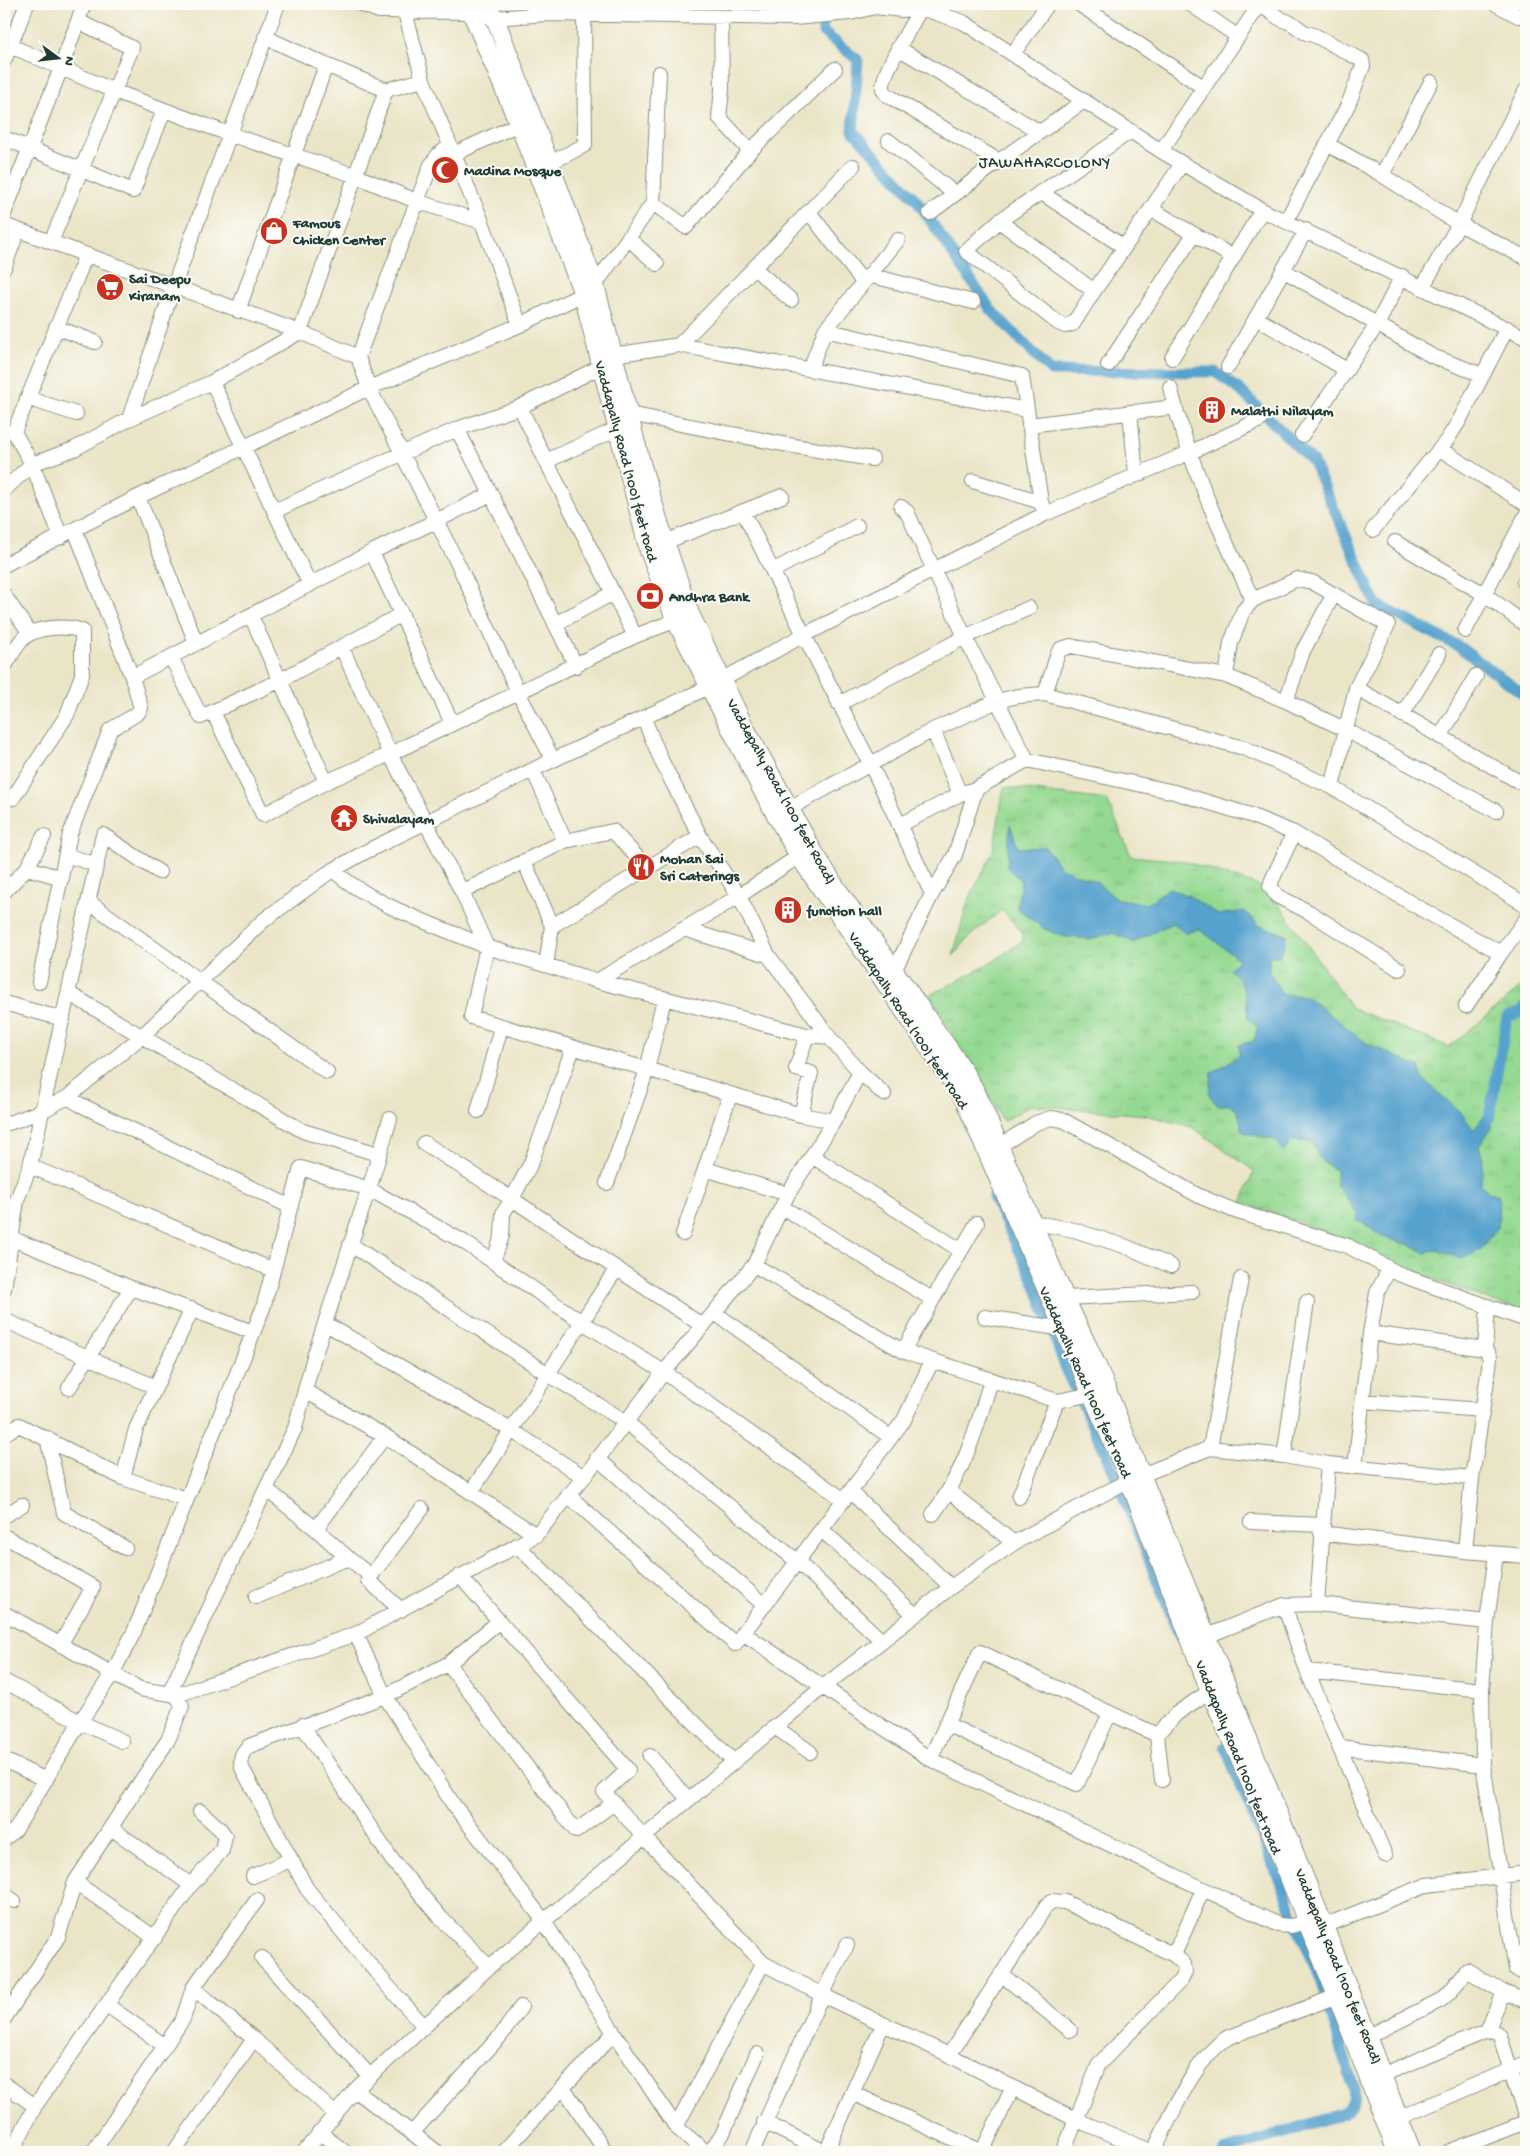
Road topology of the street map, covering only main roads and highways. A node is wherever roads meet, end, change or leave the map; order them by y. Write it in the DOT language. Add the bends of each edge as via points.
graph roads {
  1 [pos="480,9"];
  2 [pos="589,290"];
  3 [pos="607,360"];
  4 [pos="683,618"];
  5 [pos="715,684"];
  6 [pos="1127,1482"];
  7 [pos="1306,1926"];
  8 [pos="1379,2082"];
  9 [pos="1393,2115"];
  10 [pos="1397,2152"];
  11 [pos="1412,2152"];
  1 -- 2 [label="main road, Vaddapally Road (100) feet road" via="519,124"];
  1 -- 2 [label="main road" via="550,162"];
  2 -- 3 [label="main road, Vaddapally Road (100) feet road"];
  3 -- 4 [label="main road" via="629,414"];
  3 -- 4 [label="main road, Vaddapally Road (100) feet road" via="616,429 649,551"];
  4 -- 5 [label="main road, Vaddapally Road (100) feet road"];
  5 -- 6 [label="main road, Vaddapally Road (100) feet road" via="799,856 964,1099 1082,1396"];
  5 -- 6 [label="main road, Vaddepally Road (100 feet Road)" via="837,889 976,1092 1094,1361"];
  6 -- 7 [label="main road, Vaddapally Road (100) feet road" via="1204,1694 1259,1803"];
  6 -- 7 [label="main road, Vaddepally Road (100 feet Road)" via="1206,1636"];
  7 -- 8 [label="main road, Vaddepally Road (100 feet Road)" via="1367,2037"];
  7 -- 8 [label="main road, Vaddapally Road (100) feet road" via="1329,1999"];
  8 -- 9 [label="main road, Vaddapally Road (100) feet road"];
  9 -- 10 [label="main road, Vaddapally Road (100) feet road"];
  9 -- 11 [label="main road"];
}
